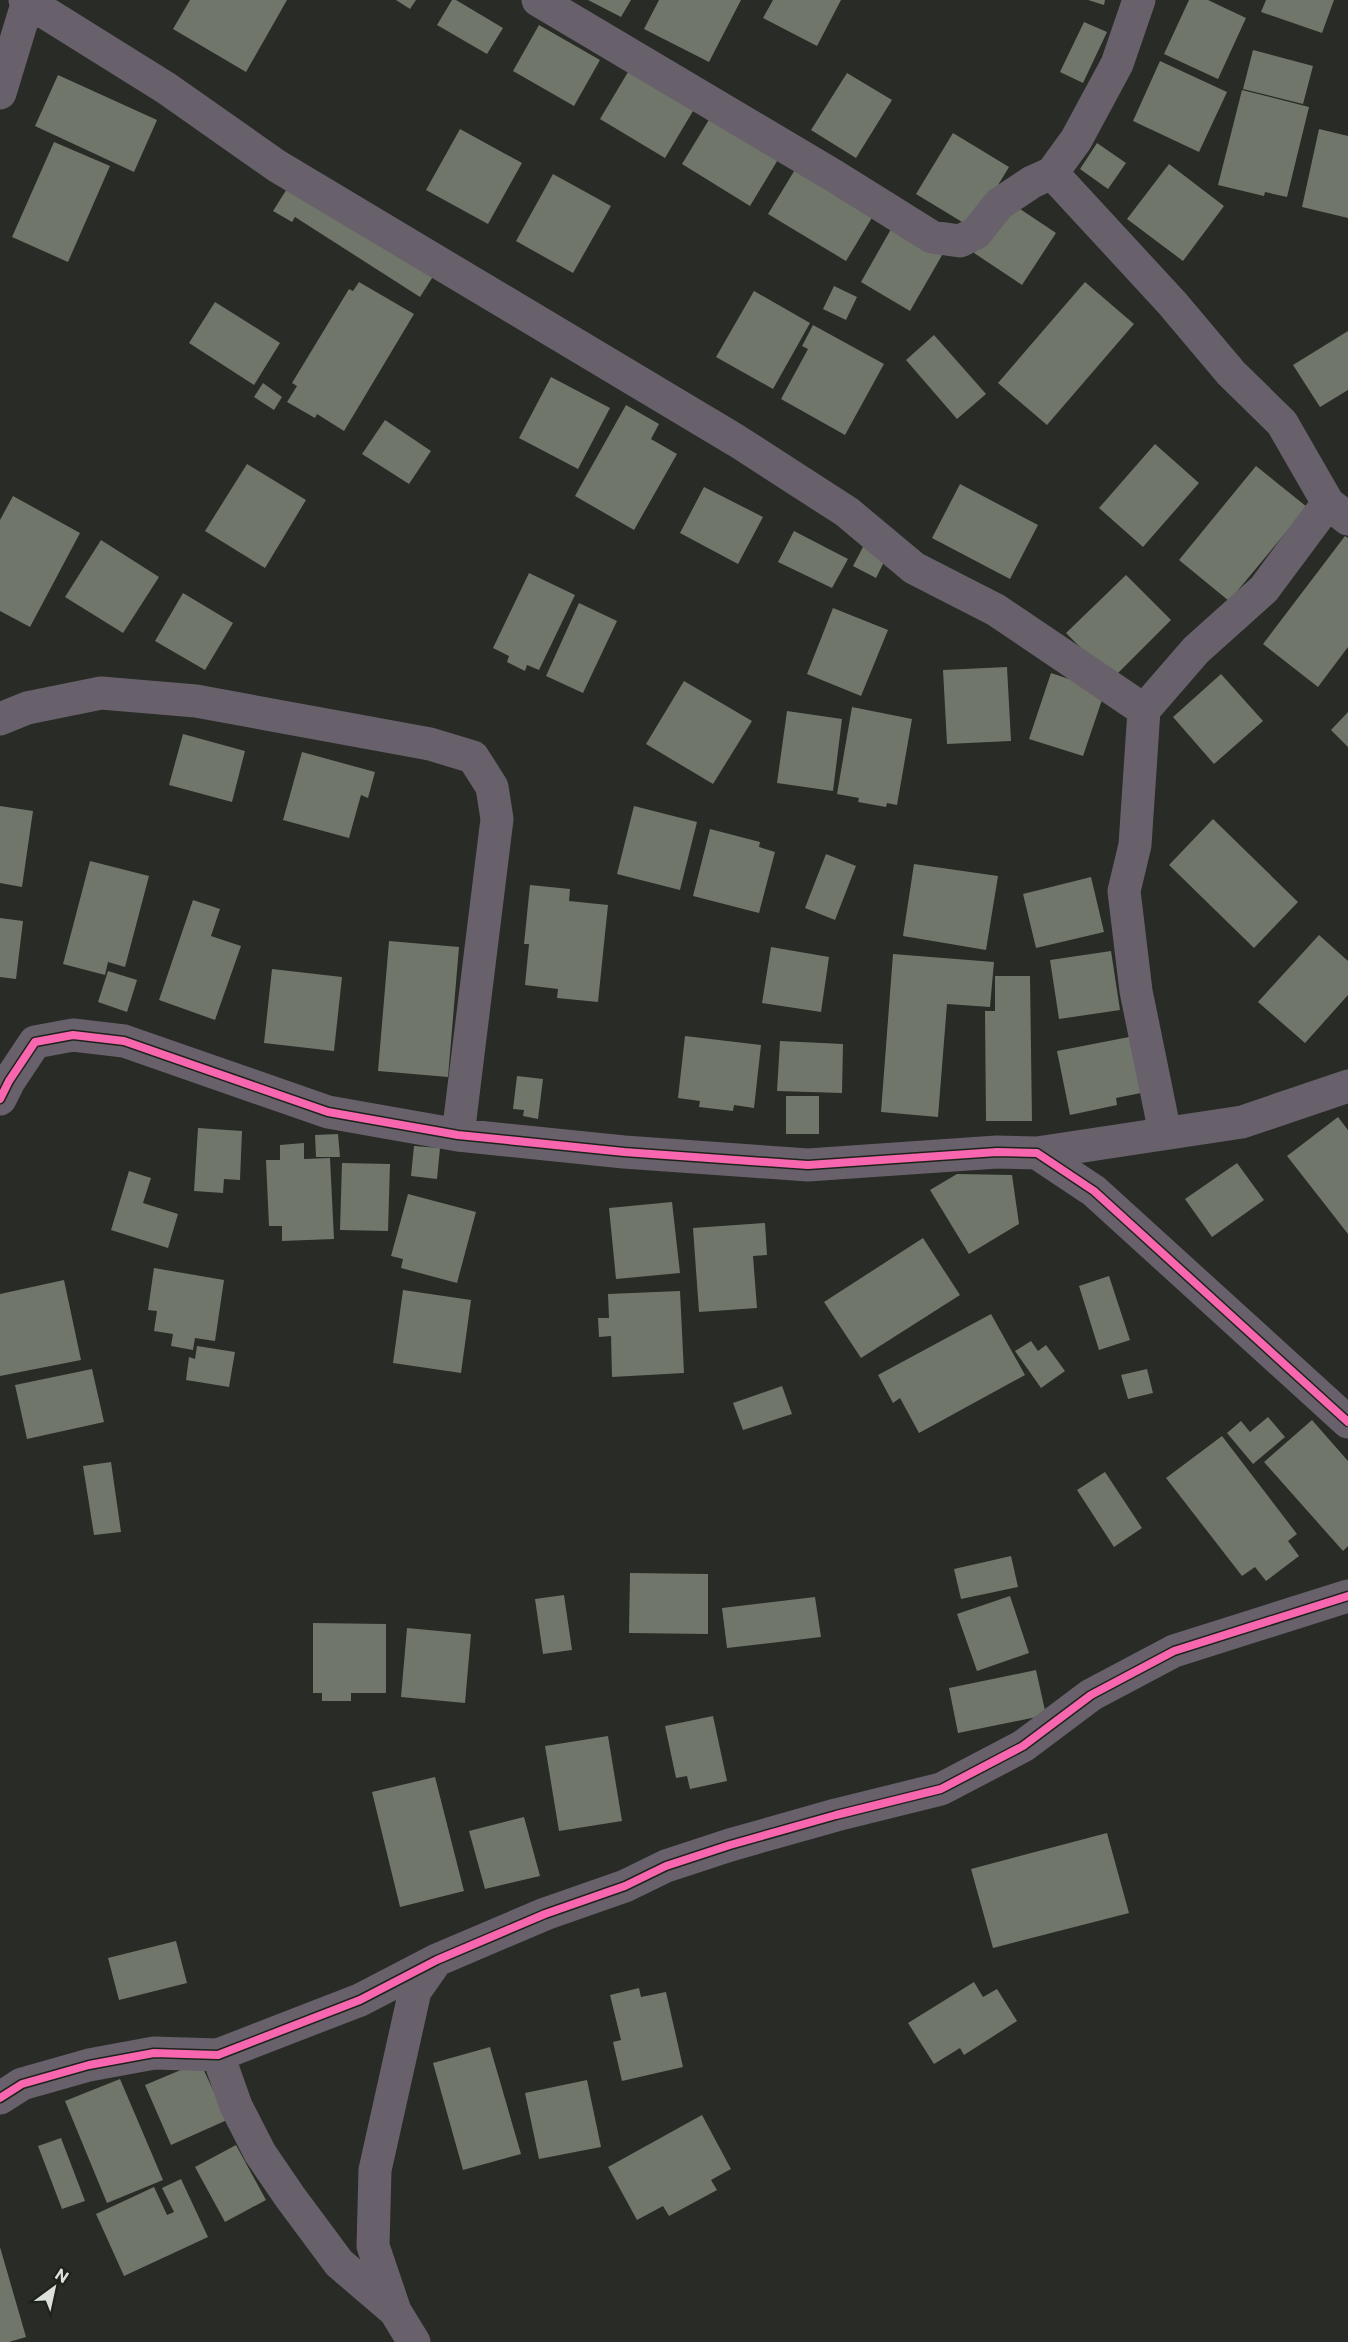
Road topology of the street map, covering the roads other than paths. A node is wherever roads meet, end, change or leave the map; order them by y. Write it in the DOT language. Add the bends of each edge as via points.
graph roads {
  1 [pos="538,0"];
  2 [pos="1139,0"];
  3 [pos="27,1"];
  4 [pos="0,93"];
  5 [pos="1052,173"];
  6 [pos="1338,511"];
  7 [pos="1144,710"];
  8 [pos="0,719"];
  9 [pos="1348,1086"];
  10 [pos="0,1099"];
  11 [pos="1165,1133"];
  12 [pos="458,1135"];
  13 [pos="1037,1153"];
  14 [pos="1348,1422"];
  15 [pos="1348,1596"];
  16 [pos="437,1960"];
  17 [pos="218,2055"];
  18 [pos="0,2098"];
  19 [pos="395,2311"];
  20 [pos="414,2342"];
  1 -- 5 [label="street" via="932,237 960,241 976,233 999,204"];
  2 -- 5 [label="street" via="1117,64 1076,140"];
  3 -- 4 [label="street"];
  3 -- 7 [label="street" via="166,88 277,166 737,441 847,512 914,568 996,610"];
  5 -- 6 [label="street" via="1231,373 1282,423"];
  6 -- 7 [label="street" via="1264,589 1196,650"];
  7 -- 11 [label="street" via="1135,844 1124,891 1136,991"];
  8 -- 12 [label="street" via="27,708 101,693 208,703 430,744 473,757 492,787 497,819"];
  9 -- 11 [label="street" via="1242,1122"];
  10 -- 12 [label="street" via="35,1042 73,1035 124,1041 328,1112"];
  11 -- 13 [label="street"];
  12 -- 13 [label="street" via="808,1165 997,1152"];
  13 -- 14 [label="street" via="1094,1191"];
  15 -- 16 [label="street" via="1174,1651 1091,1695 1023,1746 941,1789 804,1824 666,1866"];
  16 -- 17 [label="street" via="360,2000"];
  16 -- 19 [label="street" via="415,1991 375,2170 373,2246"];
  17 -- 18 [label="street" via="154,2053 89,2065 22,2084"];
  17 -- 19 [label="street" via="236,2106 260,2153 290,2197 339,2263"];
  19 -- 20 [label="street"];
}
